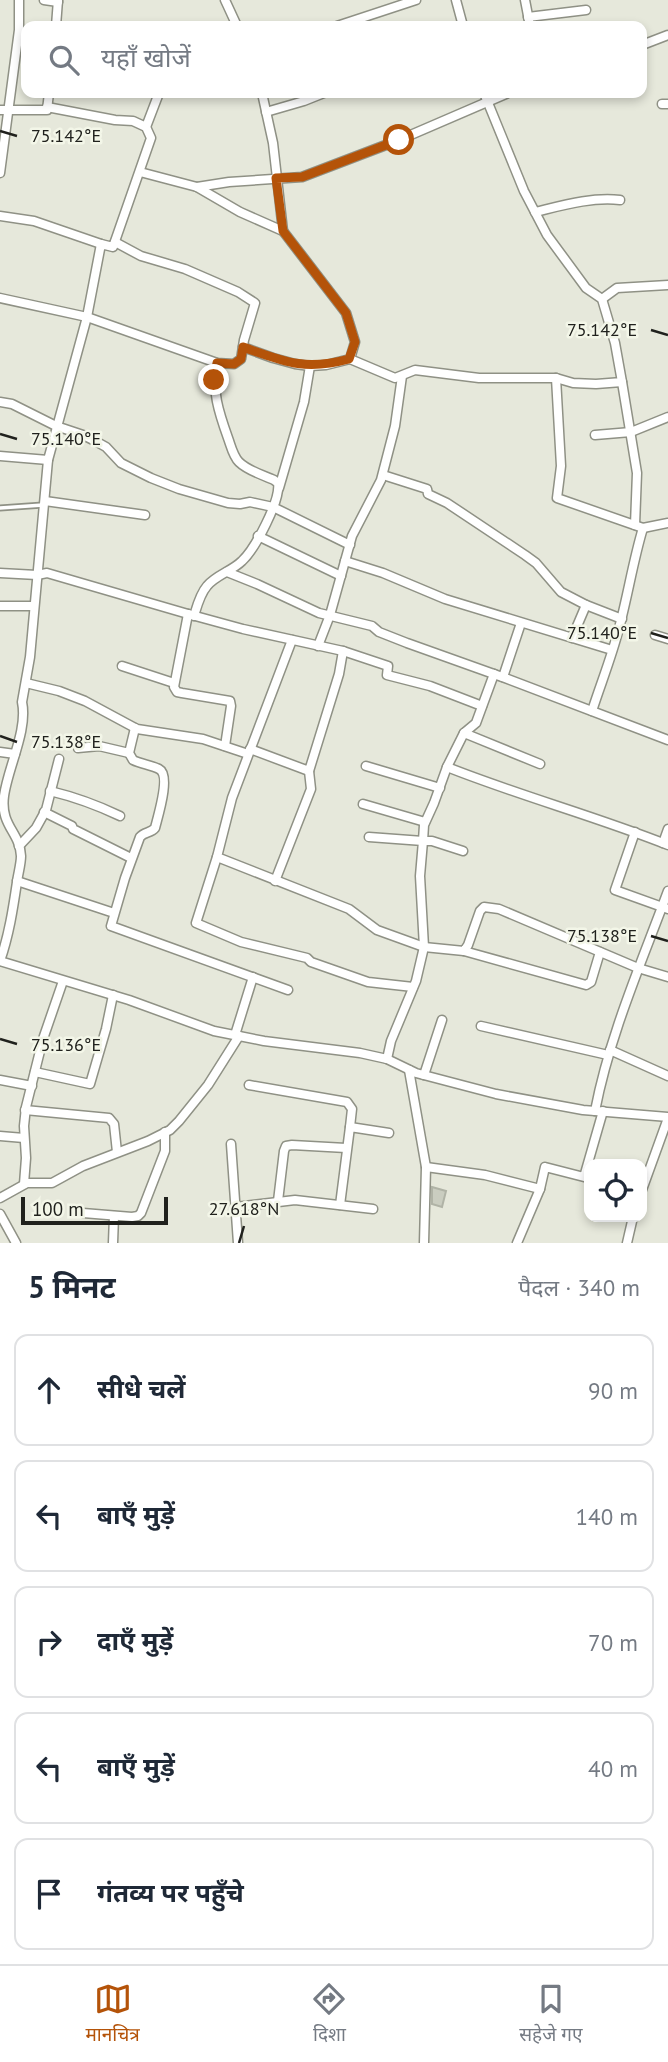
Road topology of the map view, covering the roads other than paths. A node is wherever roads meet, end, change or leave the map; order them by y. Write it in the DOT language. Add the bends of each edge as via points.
graph roads {
  1 [pos="19,0"];
  2 [pos="44,0"];
  3 [pos="416,0"];
  4 [pos="456,0"];
  5 [pos="526,0"];
  6 [pos="58,1"];
  7 [pos="228,1"];
  8 [pos="586,10"];
  9 [pos="56,21"];
  10 [pos="235,21"];
  11 [pos="352,21"];
  12 [pos="462,21"];
  13 [pos="529,21"];
  14 [pos="534,21"];
  15 [pos="21,23"];
  16 [pos="668,34"];
  17 [pos="21,39"];
  18 [pos="647,43"];
  19 [pos="49,98"];
  20 [pos="157,98"];
  21 [pos="263,98"];
  22 [pos="313,98"];
  23 [pos="483,98"];
  24 [pos="485,98"];
  25 [pos="47,107"];
  26 [pos="4,110"];
  27 [pos="266,112"];
  28 [pos="146,127"];
  29 [pos="0,167"];
  30 [pos="140,172"];
  31 [pos="0,173"];
  32 [pos="276,178"];
  33 [pos="197,187"];
  34 [pos="620,200"];
  35 [pos="535,212"];
  36 [pos="0,216"];
  37 [pos="283,231"];
  38 [pos="115,242"];
  39 [pos="101,244"];
  40 [pos="668,285"];
  41 [pos="0,298"];
  42 [pos="602,299"];
  43 [pos="87,317"];
  44 [pos="243,347"];
  45 [pos="349,359"];
  46 [pos="217,363"];
  47 [pos="310,366"];
  48 [pos="402,376"];
  49 [pos="556,379"];
  50 [pos="622,382"];
  51 [pos="0,402"];
  52 [pos="668,417"];
  53 [pos="56,426"];
  54 [pos="631,432"];
  55 [pos="595,435"];
  56 [pos="0,456"];
  57 [pos="48,460"];
  58 [pos="383,475"];
  59 [pos="279,489"];
  60 [pos="45,503"];
  61 [pos="273,507"];
  62 [pos="0,508"];
  63 [pos="145,515"];
  64 [pos="668,523"];
  65 [pos="639,526"];
  66 [pos="258,536"];
  67 [pos="350,545"];
  68 [pos="345,561"];
  69 [pos="227,572"];
  70 [pos="0,573"];
  71 [pos="37,575"];
  72 [pos="341,576"];
  73 [pos="586,605"];
  74 [pos="0,606"];
  75 [pos="34,606"];
  76 [pos="191,615"];
  77 [pos="330,615"];
  78 [pos="622,619"];
  79 [pos="521,623"];
  80 [pos="655,635"];
  81 [pos="572,638"];
  82 [pos="668,639"];
  83 [pos="292,640"];
  84 [pos="318,646"];
  85 [pos="612,650"];
  86 [pos="343,651"];
  87 [pos="122,666"];
  88 [pos="494,674"];
  89 [pos="503,677"];
  90 [pos="26,683"];
  91 [pos="174,683"];
  92 [pos="482,706"];
  93 [pos="592,710"];
  94 [pos="135,728"];
  95 [pos="464,733"];
  96 [pos="668,740"];
  97 [pos="225,746"];
  98 [pos="78,748"];
  99 [pos="249,751"];
  100 [pos="0,752"];
  101 [pos="129,753"];
  102 [pos="15,754"];
  103 [pos="59,759"];
  104 [pos="540,764"];
  105 [pos="366,766"];
  106 [pos="447,767"];
  107 [pos="309,771"];
  108 [pos="440,788"];
  109 [pos="50,791"];
  110 [pos="363,804"];
  111 [pos="44,812"];
  112 [pos="120,816"];
  113 [pos="425,822"];
  114 [pos="668,829"];
  115 [pos="635,832"];
  116 [pos="369,837"];
  117 [pos="423,841"];
  118 [pos="666,844"];
  119 [pos="19,846"];
  120 [pos="463,851"];
  121 [pos="217,857"];
  122 [pos="131,858"];
  123 [pos="17,881"];
  124 [pos="275,881"];
  125 [pos="668,891"];
  126 [pos="665,908"];
  127 [pos="114,913"];
  128 [pos="424,947"];
  129 [pos="464,951"];
  130 [pos="600,952"];
  131 [pos="0,961"];
  132 [pos="638,968"];
  133 [pos="253,977"];
  134 [pos="668,977"];
  135 [pos="63,981"];
  136 [pos="413,987"];
  137 [pos="288,990"];
  138 [pos="113,995"];
  139 [pos="442,1020"];
  140 [pos="481,1026"];
  141 [pos="237,1036"];
  142 [pos="609,1053"];
  143 [pos="387,1059"];
  144 [pos="410,1070"];
  145 [pos="35,1072"];
  146 [pos="424,1075"];
  147 [pos="668,1076"];
  148 [pos="0,1080"];
  149 [pos="32,1086"];
  150 [pos="249,1086"];
  151 [pos="25,1111"];
  152 [pos="599,1111"];
  153 [pos="668,1117"];
  154 [pos="350,1127"];
  155 [pos="165,1132"];
  156 [pos="388,1133"];
  157 [pos="0,1136"];
  158 [pos="24,1138"];
  159 [pos="231,1144"];
  160 [pos="346,1148"];
  161 [pos="117,1152"];
  162 [pos="590,1159"];
  163 [pos="426,1167"];
  164 [pos="647,1176"];
  165 [pos="584,1177"];
  166 [pos="24,1184"];
  167 [pos="540,1189"];
  168 [pos="0,1198"];
  169 [pos="278,1201"];
  170 [pos="340,1205"];
  171 [pos="236,1208"];
  172 [pos="373,1209"];
  173 [pos="83,1213"];
  174 [pos="0,1214"];
  175 [pos="114,1216"];
  176 [pos="632,1222"];
  177 [pos="16,1243"];
  178 [pos="113,1243"];
  179 [pos="238,1243"];
  180 [pos="424,1243"];
  181 [pos="517,1243"];
  182 [pos="627,1243"];
  1 -- 15 [label="street"];
  2 -- 6 [label="street"];
  3 -- 11 [label="street"];
  4 -- 12 [label="street"];
  5 -- 13 [label="street"];
  6 -- 9 [label="street"];
  7 -- 10 [label="street"];
  8 -- 14 [label="street"];
  16 -- 18 [label="street"];
  17 -- 26 [label="street"];
  19 -- 25 [label="street"];
  20 -- 28 [label="street"];
  21 -- 27 [label="street"];
  22 -- 27 [label="street"];
  23 -- 32 [label="street" via="399,140 302,177"];
  24 -- 35 [label="street"];
  25 -- 26 [label="street"];
  25 -- 28 [label="street" via="134,121"];
  26 -- 29 [label="street"];
  27 -- 32 [label="street"];
  28 -- 30 [label="street" via="151,138"];
  29 -- 31 [label="street"];
  30 -- 33 [label="street"];
  30 -- 38 [label="street"];
  32 -- 33 [label="street"];
  32 -- 37 [label="street"];
  33 -- 37 [label="street"];
  34 -- 35 [label="street" via="599,198"];
  35 -- 42 [label="street" via="586,288"];
  36 -- 39 [label="street" via="34,221"];
  37 -- 45 [label="street" via="346,313 355,342"];
  38 -- 39 [label="street" via="113,247"];
  38 -- 44 [label="street" via="256,303"];
  39 -- 43 [label="street"];
  40 -- 42 [label="street" via="617,288"];
  41 -- 43 [label="street"];
  42 -- 50 [label="street"];
  43 -- 46 [label="street"];
  43 -- 53 [label="street"];
  44 -- 46 [label="street" via="241,359 234,364"];
  44 -- 47 [label="street"];
  45 -- 47 [label="street"];
  45 -- 48 [label="street" via="390,376"];
  46 -- 59 [label="street" via="215,393 233,452 242,465 276,481"];
  47 -- 59 [label="street"];
  48 -- 49 [label="street" via="415,370 480,378"];
  48 -- 58 [label="street"];
  49 -- 50 [label="street"];
  49 -- 65 [label="street" via="562,466 557,498"];
  50 -- 54 [label="street"];
  51 -- 53 [label="street"];
  52 -- 54 [label="street"];
  53 -- 57 [label="street"];
  53 -- 61 [label="street" via="97,442 127,466 179,489 228,503"];
  54 -- 55 [label="street"];
  54 -- 65 [label="street"];
  56 -- 57 [label="street"];
  57 -- 60 [label="street"];
  58 -- 67 [label="street"];
  58 -- 73 [label="street" via="427,489 428,494 536,563 561,592"];
  59 -- 61 [label="street"];
  60 -- 62 [label="lane"];
  60 -- 63 [label="street"];
  60 -- 71 [label="street"];
  61 -- 66 [label="street"];
  61 -- 67 [label="street"];
  64 -- 65 [label="street"];
  65 -- 78 [label="street"];
  66 -- 69 [label="street" via="246,556"];
  66 -- 72 [label="street"];
  67 -- 68 [label="street"];
  68 -- 72 [label="street"];
  68 -- 79 [label="street"];
  69 -- 76 [label="street" via="206,586"];
  69 -- 77 [label="street"];
  70 -- 71 [label="street"];
  71 -- 75 [label="street"];
  71 -- 76 [label="street" via="47,573"];
  72 -- 77 [label="street"];
  73 -- 78 [label="street"];
  73 -- 81 [label="street"];
  74 -- 75 [label="street"];
  75 -- 90 [label="street"];
  76 -- 83 [label="street"];
  76 -- 91 [label="street"];
  77 -- 84 [label="street"];
  77 -- 88 [label="street" via="372,626"];
  78 -- 85 [label="street"];
  79 -- 81 [label="street"];
  79 -- 89 [label="street"];
  80 -- 82 [label="street"];
  81 -- 85 [label="street"];
  83 -- 84 [label="street"];
  83 -- 99 [label="street"];
  84 -- 86 [label="street"];
  85 -- 93 [label="street"];
  86 -- 92 [label="street" via="388,666 387,675"];
  86 -- 107 [label="street"];
  87 -- 91 [label="street"];
  88 -- 89 [label="street"];
  88 -- 92 [label="street"];
  89 -- 93 [label="street"];
  90 -- 94 [label="street" via="85,701"];
  90 -- 102 [label="street"];
  91 -- 97 [label="street" via="175,690 182,693 230,701"];
  92 -- 95 [label="street" via="476,723"];
  93 -- 96 [label="street"];
  94 -- 97 [label="street"];
  94 -- 101 [label="street"];
  95 -- 104 [label="street"];
  95 -- 106 [label="street"];
  97 -- 99 [label="street"];
  98 -- 101 [label="street" via="99,746"];
  99 -- 107 [label="street"];
  99 -- 121 [label="street"];
  100 -- 102 [label="street"];
  101 -- 122 [label="street" via="133,760 159,769 164,778 155,828 142,834"];
  102 -- 119 [label="street" via="4,813"];
  103 -- 109 [label="street"];
  105 -- 108 [label="street"];
  106 -- 108 [label="street"];
  106 -- 115 [label="street"];
  107 -- 124 [label="street" via="310,793"];
  108 -- 113 [label="street"];
  109 -- 111 [label="street"];
  109 -- 112 [label="street" via="75,796"];
  110 -- 113 [label="street"];
  111 -- 119 [label="street"];
  111 -- 122 [label="street"];
  113 -- 117 [label="street"];
  114 -- 118 [label="street"];
  115 -- 118 [label="street"];
  115 -- 126 [label="street" via="615,890"];
  116 -- 117 [label="street"];
  117 -- 120 [label="street"];
  117 -- 128 [label="street" via="419,876"];
  119 -- 123 [label="street"];
  121 -- 124 [label="street"];
  121 -- 136 [label="street" via="196,923 368,982"];
  122 -- 127 [label="street"];
  123 -- 127 [label="street"];
  123 -- 131 [label="street"];
  124 -- 128 [label="street" via="349,909 377,930"];
  125 -- 126 [label="street"];
  126 -- 132 [label="street"];
  127 -- 133 [label="street" via="111,926"];
  128 -- 129 [label="street"];
  128 -- 136 [label="street"];
  129 -- 130 [label="street" via="586,985"];
  129 -- 130 [label="street" via="484,907 499,909"];
  130 -- 132 [label="street"];
  131 -- 135 [label="street"];
  132 -- 134 [label="street"];
  132 -- 142 [label="street"];
  133 -- 137 [label="street"];
  133 -- 141 [label="street"];
  135 -- 138 [label="street"];
  135 -- 145 [label="street"];
  136 -- 143 [label="street"];
  138 -- 141 [label="street"];
  138 -- 145 [label="street" via="90,1084"];
  139 -- 146 [label="street"];
  140 -- 142 [label="street"];
  141 -- 143 [label="street"];
  141 -- 155 [label="street" via="208,1085"];
  142 -- 147 [label="street"];
  142 -- 152 [label="street"];
  143 -- 144 [label="street"];
  144 -- 146 [label="street"];
  144 -- 163 [label="street"];
  145 -- 149 [label="street"];
  146 -- 152 [label="street" via="496,1094"];
  148 -- 149 [label="street"];
  149 -- 151 [label="street"];
  150 -- 154 [label="street" via="347,1102 352,1110"];
  151 -- 158 [label="street"];
  151 -- 161 [label="street" via="109,1118"];
  152 -- 153 [label="street"];
  152 -- 162 [label="street"];
  153 -- 164 [label="street"];
  154 -- 156 [label="street"];
  154 -- 160 [label="street"];
  155 -- 161 [label="street"];
  155 -- 175 [label="street" via="165,1151 141,1213"];
  157 -- 158 [label="street"];
  158 -- 166 [label="street"];
  159 -- 171 [label="street"];
  160 -- 169 [label="street" via="286,1146"];
  160 -- 170 [label="street"];
  161 -- 166 [label="street" via="52,1183"];
  163 -- 167 [label="street"];
  163 -- 180 [label="street"];
  165 -- 167 [label="street" via="545,1167"];
  166 -- 168 [label="street"];
  167 -- 181 [label="street"];
  169 -- 170 [label="street"];
  169 -- 171 [label="street"];
  170 -- 172 [label="street"];
  171 -- 179 [label="street"];
  173 -- 175 [label="street"];
  174 -- 177 [label="street"];
  175 -- 178 [label="street"];
  176 -- 182 [label="street"];
}
